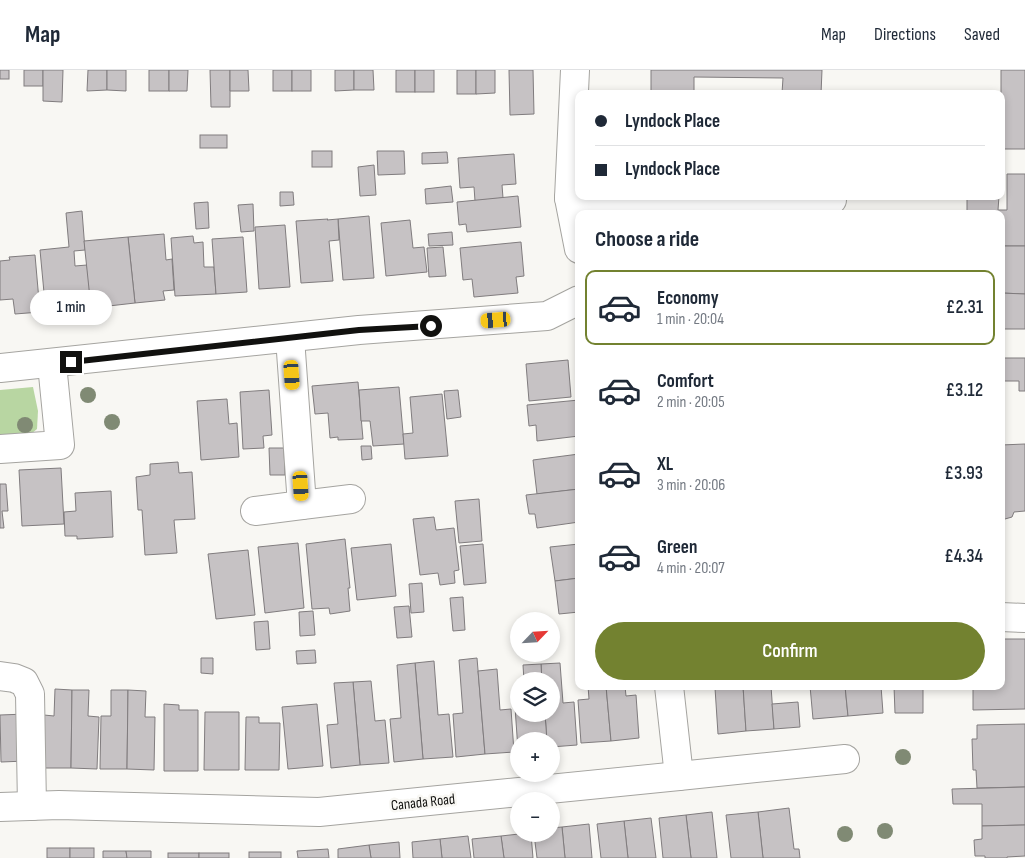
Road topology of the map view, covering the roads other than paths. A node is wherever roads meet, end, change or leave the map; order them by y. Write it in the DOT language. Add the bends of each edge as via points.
graph roads {
  1 [pos="575,70"];
  2 [pos="569,198"];
  3 [pos="575,198"];
  4 [pos="575,229"];
  5 [pos="575,302"];
  6 [pos="290,338"];
  7 [pos="52,364"];
  8 [pos="0,368"];
  9 [pos="0,449"];
  10 [pos="351,499"];
  11 [pos="302,505"];
  12 [pos="255,511"];
  13 [pos="1005,617"];
  14 [pos="1025,618"];
  15 [pos="0,676"];
  16 [pos="669,690"];
  17 [pos="845,758"];
  18 [pos="678,776"];
  19 [pos="32,806"];
  20 [pos="0,807"];
  1 -- 2 [label="street"];
  2 -- 3 [label="street"];
  2 -- 4 [label="street"];
  5 -- 6 [label="street" via="546,316"];
  6 -- 7 [label="street"];
  6 -- 11 [label="street"];
  7 -- 8 [label="street"];
  7 -- 9 [label="street" via="60,445"];
  10 -- 11 [label="street"];
  11 -- 12 [label="street"];
  13 -- 14 [label="street"];
  15 -- 19 [label="street" via="24,682 30,694"];
  16 -- 18 [label="street"];
  17 -- 18 [label="street, Canada Road"];
  18 -- 19 [label="street, Canada Road" via="319,812 59,804"];
  19 -- 20 [label="street, Canada Road"];
}
